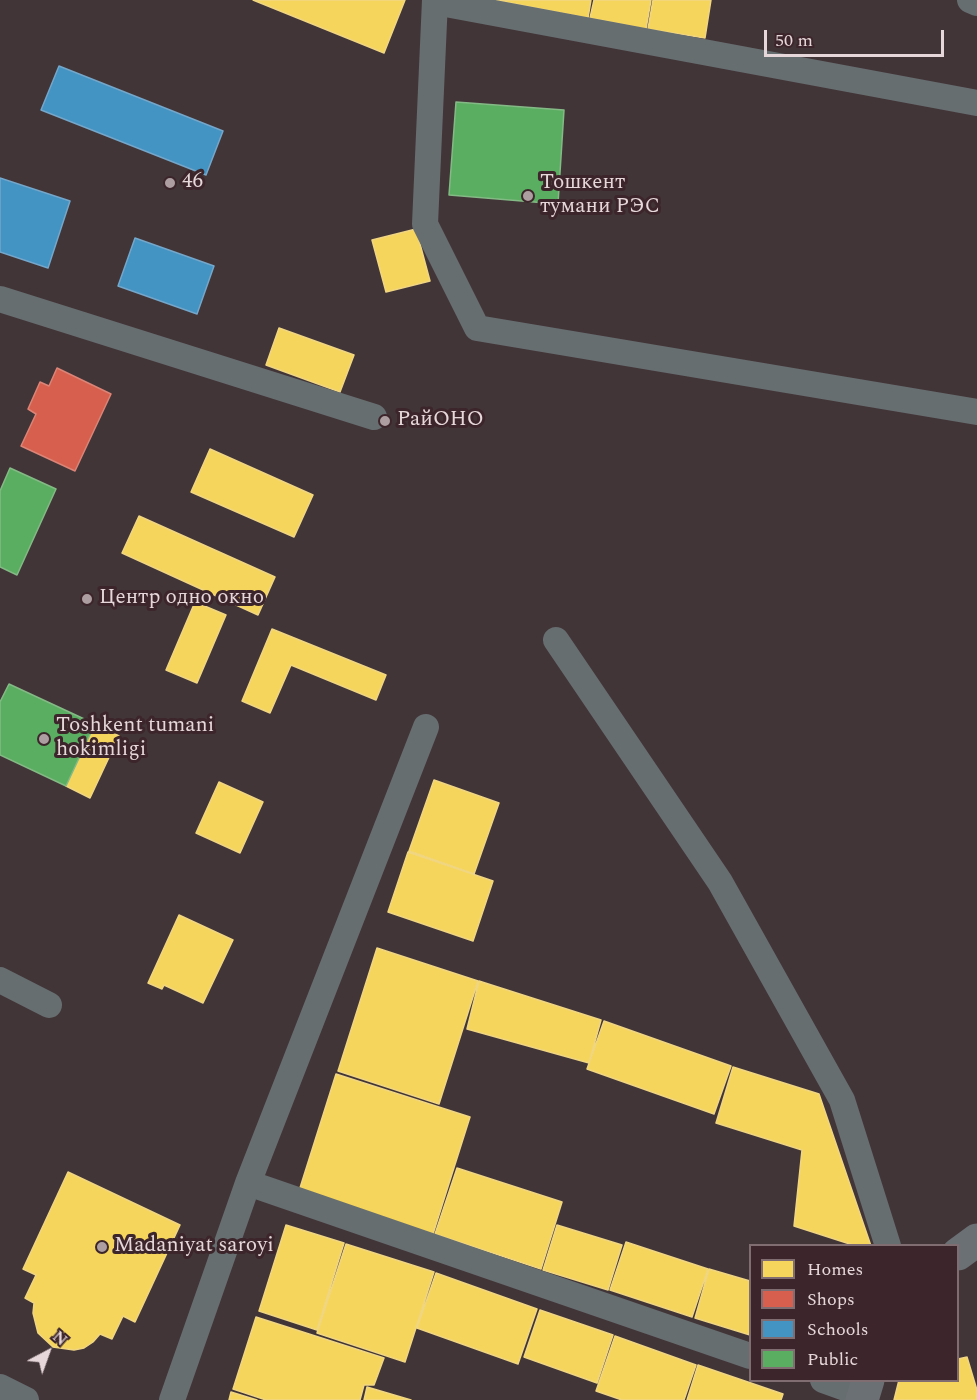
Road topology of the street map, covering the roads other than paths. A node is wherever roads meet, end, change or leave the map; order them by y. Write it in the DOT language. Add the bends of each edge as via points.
graph roads {
  1 [pos="970,0"];
  2 [pos="435,1"];
  3 [pos="977,3"];
  4 [pos="977,103"];
  5 [pos="0,300"];
  6 [pos="977,412"];
  7 [pos="374,417"];
  8 [pos="556,640"];
  9 [pos="426,727"];
  10 [pos="0,980"];
  11 [pos="49,1005"];
  12 [pos="248,1183"];
  13 [pos="977,1240"];
  14 [pos="888,1244"];
  15 [pos="959,1253"];
  16 [pos="749,1356"];
  17 [pos="830,1382"];
  18 [pos="0,1387"];
  19 [pos="864,1392"];
  20 [pos="27,1400"];
  21 [pos="171,1400"];
  1 -- 3 [label="street"];
  2 -- 4 [label="street"];
  2 -- 6 [label="street" via="425,224 477,328"];
  5 -- 7 [label="street"];
  8 -- 14 [label="street" via="720,882 842,1100"];
  9 -- 12 [label="street"];
  10 -- 11 [label="street"];
  12 -- 16 [label="street"];
  12 -- 21 [label="street"];
  13 -- 15 [label="street"];
  17 -- 19 [label="street"];
  18 -- 20 [label="street"];
}
